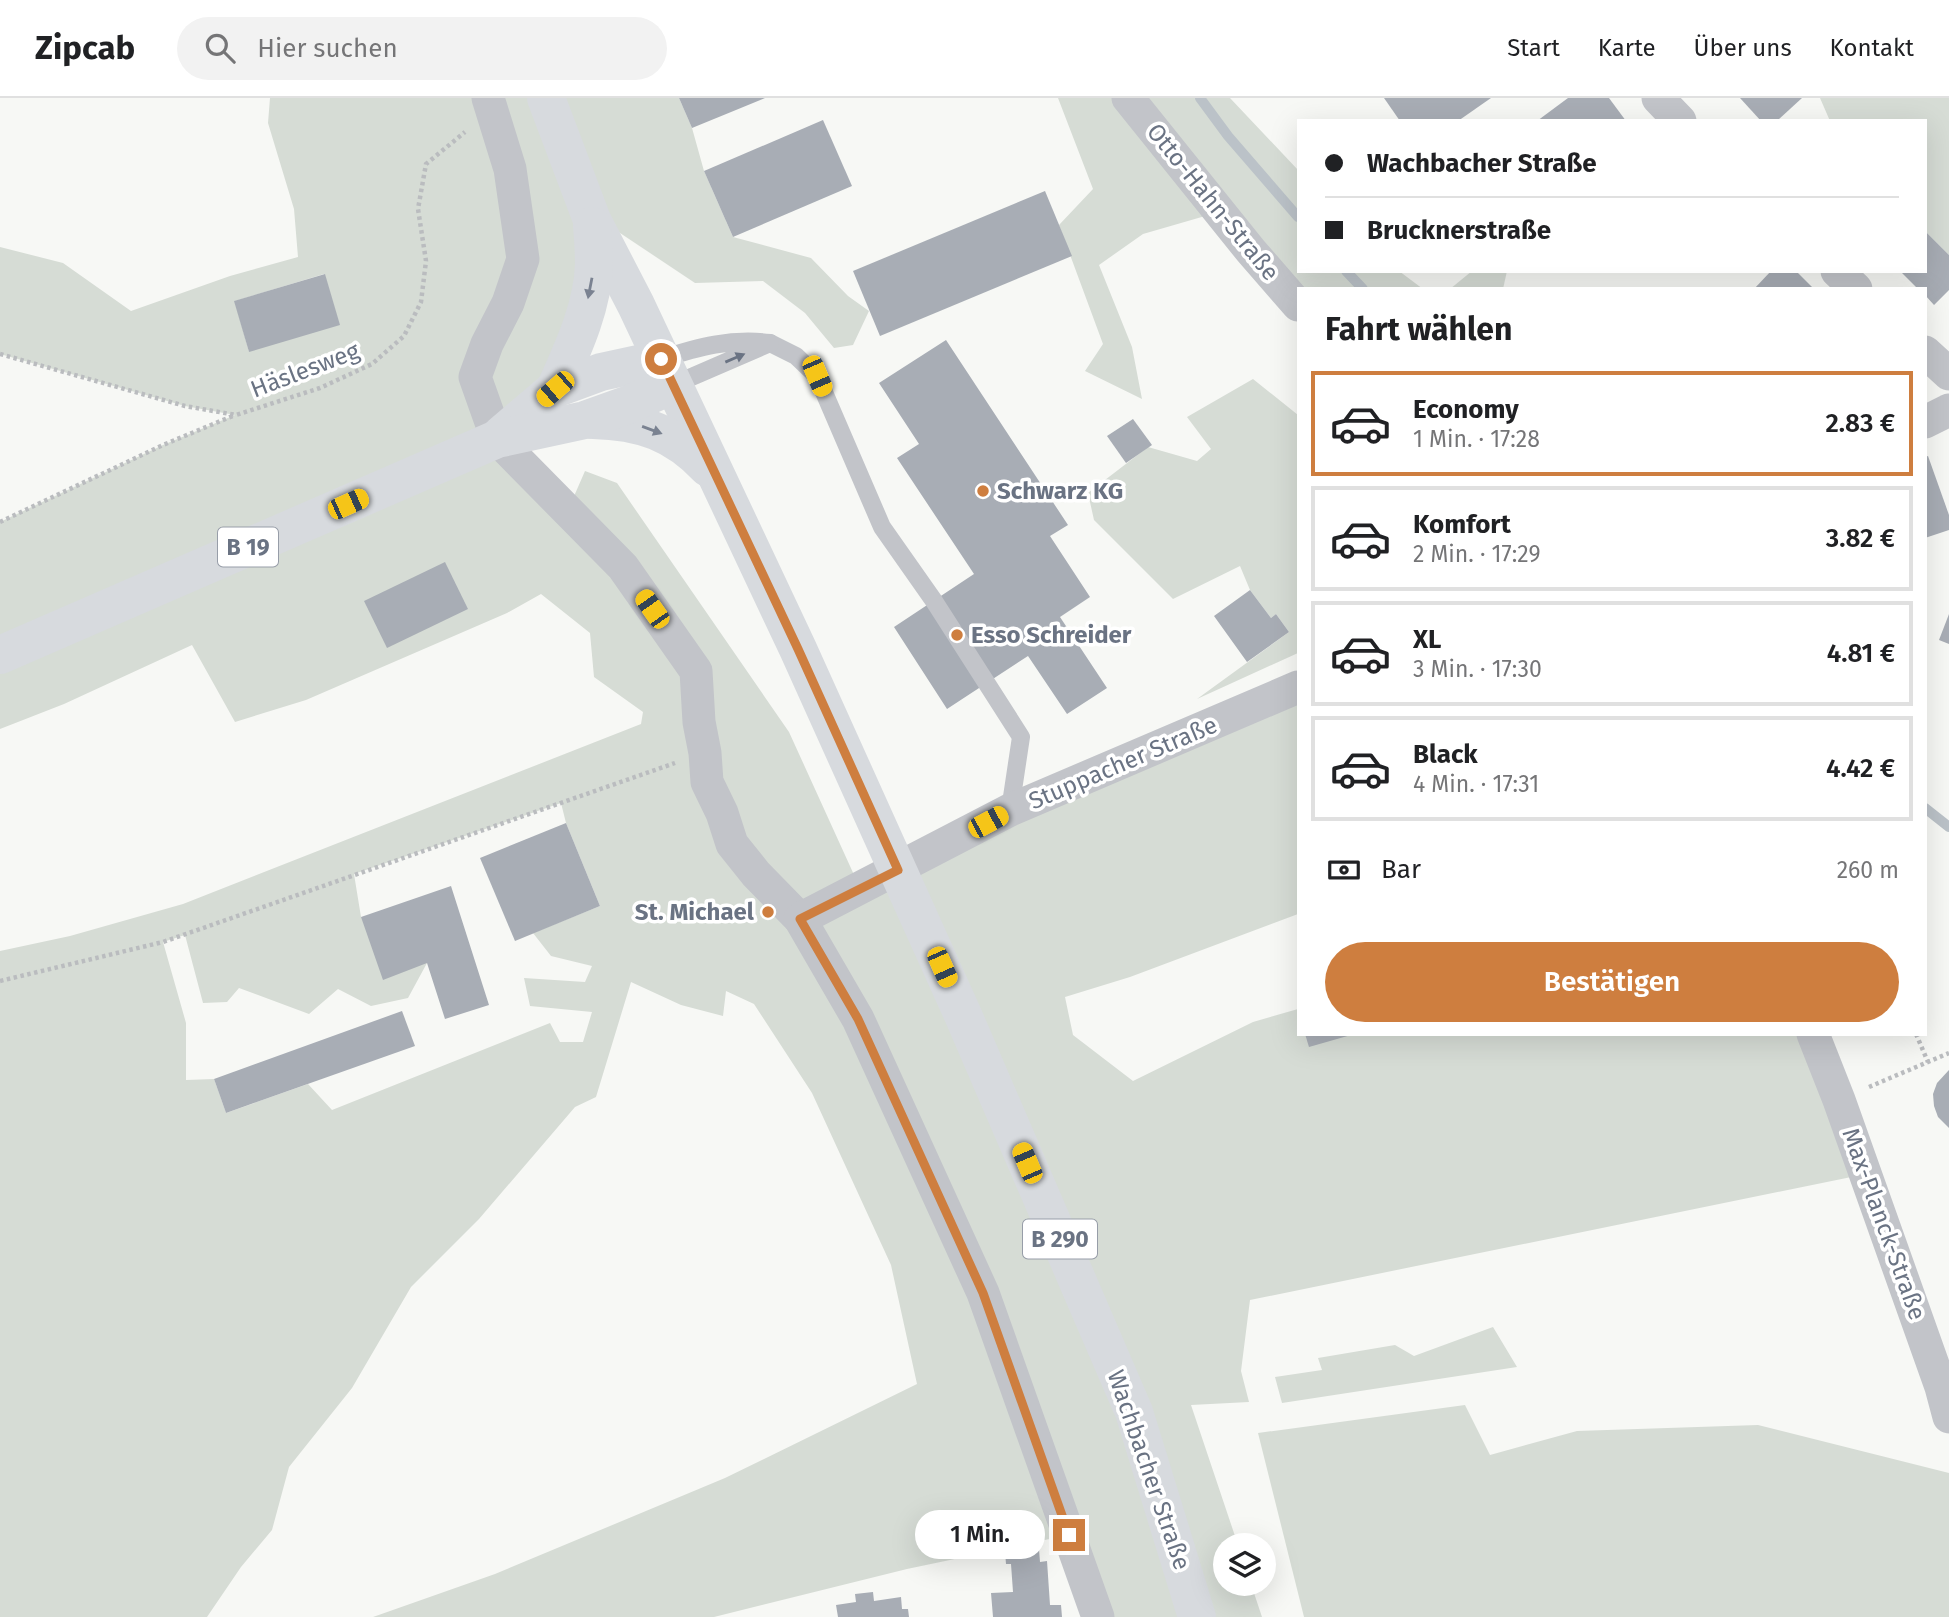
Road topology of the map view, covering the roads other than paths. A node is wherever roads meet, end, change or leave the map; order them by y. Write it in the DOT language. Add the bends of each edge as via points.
graph roads {
  1 [pos="546,98"];
  2 [pos="1128,98"];
  3 [pos="1658,98"];
  4 [pos="491,111"];
  5 [pos="1678,119"];
  6 [pos="592,220"];
  7 [pos="1839,273"];
  8 [pos="1854,287"];
  9 [pos="1297,304"];
  10 [pos="769,343"];
  11 [pos="1927,354"];
  12 [pos="667,372"];
  13 [pos="1949,374"];
  14 [pos="555,389"];
  15 [pos="1949,410"];
  16 [pos="585,420"];
  17 [pos="1927,421"];
  18 [pos="497,439"];
  19 [pos="717,477"];
  20 [pos="0,655"];
  21 [pos="1297,687"];
  22 [pos="1010,810"];
  23 [pos="898,870"];
  24 [pos="800,919"];
  25 [pos="1814,1036"];
  26 [pos="1946,1396"];
  27 [pos="1098,1617"];
  28 [pos="1197,1617"];
  1 -- 6 [label="main road, Wachbacher Straße / B 19"];
  2 -- 9 [label="street, Otto-Hahn-Straße"];
  3 -- 5 [label="street"];
  4 -- 18 [label="street" via="510,169 523,259 475,377"];
  6 -- 12 [label="main road, Wachbacher Straße / B 19"];
  6 -- 14 [label="main road, B 19, one-way" via="594,266 586,309"];
  7 -- 8 [label="street"];
  12 -- 10 [label="lane, one-way"];
  10 -- 12 [label="lane" via="720,342"];
  10 -- 22 [label="lane" via="796,356 817,376 882,527 1021,737"];
  11 -- 13 [label="street"];
  12 -- 14 [label="main road, B 19" via="601,372"];
  12 -- 16 [label="main road, B 19" via="627,405"];
  12 -- 19 [label="main road, Wachbacher Straße / B 290"];
  14 -- 18 [label="main road, B 19"];
  15 -- 17 [label="street"];
  16 -- 18 [label="main road, B 19"];
  16 -- 19 [label="main road, one-way" via="623,420 659,431 691,450"];
  18 -- 20 [label="main road, B 19"];
  18 -- 24 [label="street" via="623,567 696,671 707,782 732,844"];
  19 -- 23 [label="main road, Wachbacher Straße / B 290"];
  21 -- 22 [label="street, Stuppacher Straße"];
  22 -- 23 [label="street, Stuppacher Straße"];
  23 -- 24 [label="street, Stuppacher Straße"];
  23 -- 28 [label="main road, Wachbacher Straße / B 290" via="1134,1412"];
  24 -- 27 [label="street" via="858,1019 983,1293"];
  25 -- 26 [label="street, Max-Planck-Straße"];
}
